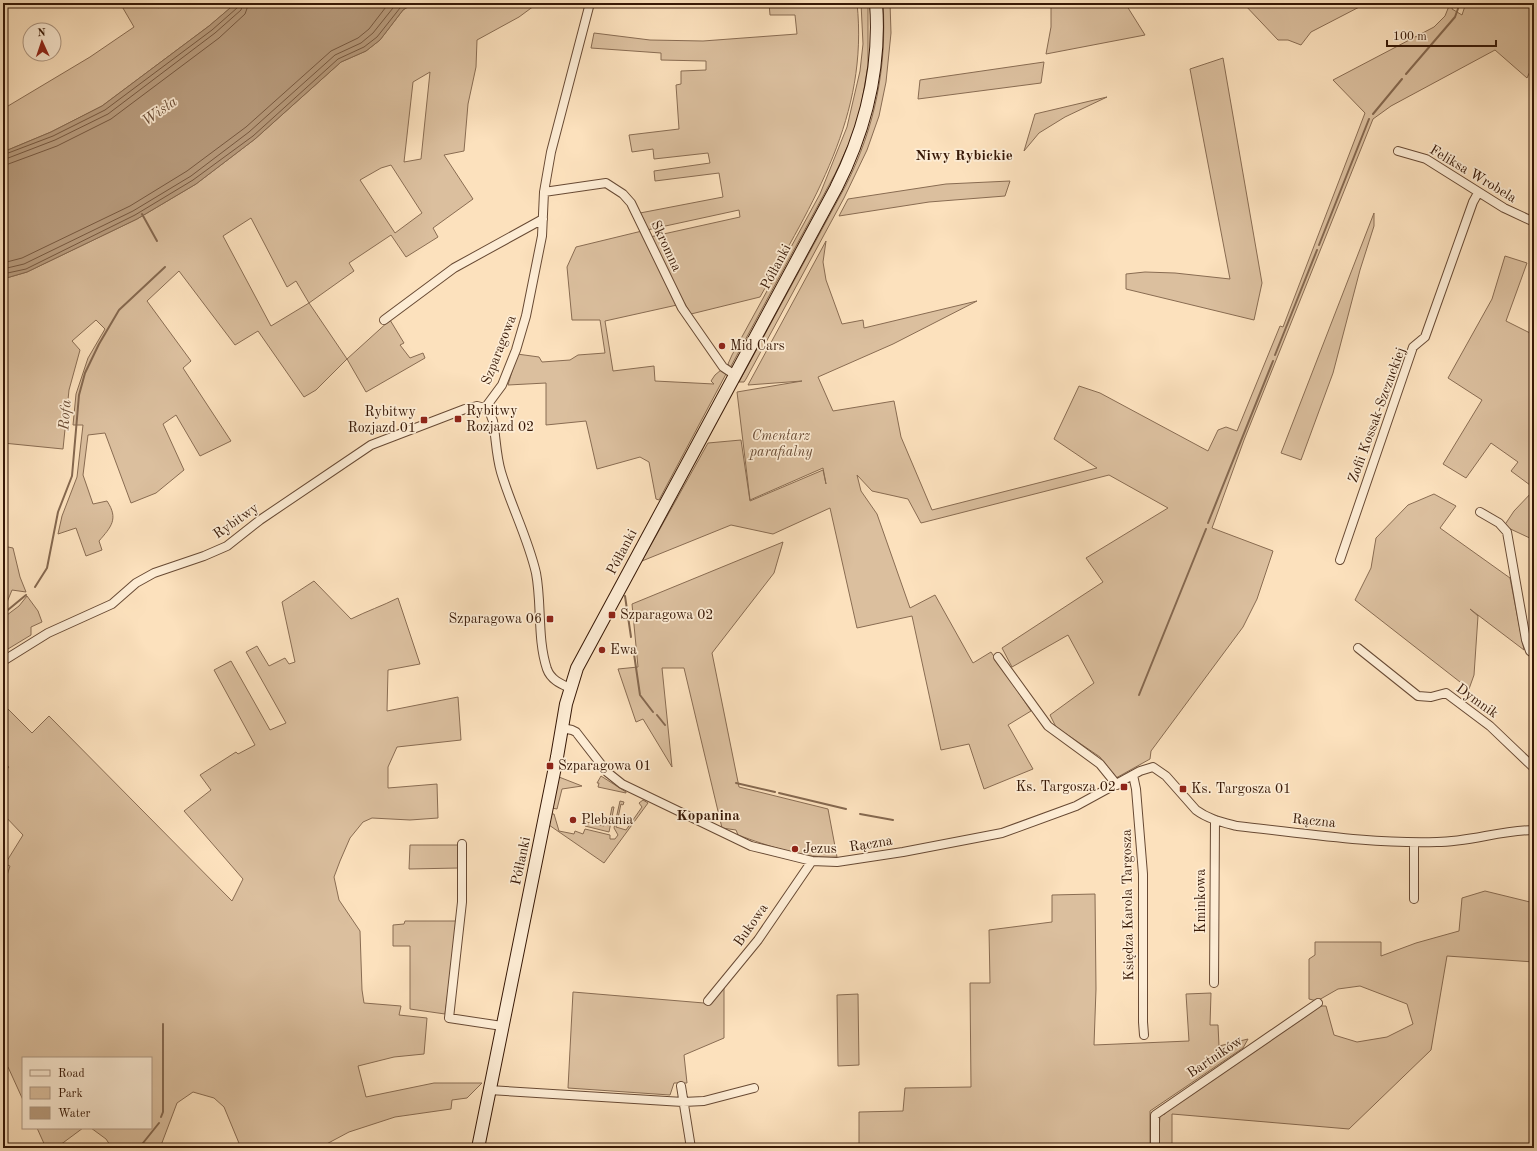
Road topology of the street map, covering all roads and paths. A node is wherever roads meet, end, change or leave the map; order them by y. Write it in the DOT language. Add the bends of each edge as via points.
graph roads {
  1 [pos="590,3"];
  2 [pos="876,3"];
  3 [pos="1398,151"];
  4 [pos="544,192"];
  5 [pos="1478,193"];
  6 [pos="543,219"];
  7 [pos="1534,222"];
  8 [pos="384,320"];
  9 [pos="735,375"];
  10 [pos="486,408"];
  11 [pos="1480,512"];
  12 [pos="1340,560"];
  13 [pos="1358,648"];
  14 [pos="1534,654"];
  15 [pos="998,657"];
  16 [pos="3,661"];
  17 [pos="570,688"];
  18 [pos="562,728"];
  19 [pos="1534,768"];
  20 [pos="1133,775"];
  21 [pos="1117,785"];
  22 [pos="1215,820"];
  23 [pos="1534,830"];
  24 [pos="1414,842"];
  25 [pos="462,844"];
  26 [pos="812,861"];
  27 [pos="1414,899"];
  28 [pos="1214,983"];
  29 [pos="708,1001"];
  30 [pos="1318,1003"];
  31 [pos="502,1026"];
  32 [pos="1144,1035"];
  33 [pos="681,1086"];
  34 [pos="754,1088"];
  35 [pos="489,1090"];
  36 [pos="683,1102"];
  37 [pos="478,1148"];
  38 [pos="691,1148"];
  39 [pos="1155,1148"];
  1 -- 4 [label="street, Szparagowa" via="551,152"];
  2 -- 9 [label="street, Półłanki" via="877,50 874,76 866,117 857,143 836,188"];
  3 -- 5 [label="street, Feliksa Wrobela" via="1426,159"];
  4 -- 6 [label="street, Szparagowa"];
  4 -- 9 [label="street, Skromna" via="606,183 623,194 640,220 682,308 723,367"];
  5 -- 7 [label="street, Feliksa Wrobela" via="1517,216"];
  5 -- 12 [label="street, Zofii Kossak-Szczuckiej" via="1425,337 1413,347"];
  6 -- 8 [label="street" via="454,268"];
  6 -- 10 [label="street, Szparagowa" via="542,236 522,330 502,385"];
  9 -- 17 [label="street, Półłanki" via="579,662"];
  10 -- 16 [label="street, Rybitwy" via="477,406 465,409 371,445 260,520 227,546 136,582 112,604 48,634"];
  10 -- 17 [label="street" via="493,421 501,472 534,566 548,670 555,680"];
  11 -- 14 [label="street" via="1499,523 1507,532 1526,640"];
  13 -- 19 [label="street, Dymnik" via="1418,696 1431,698 1446,693 1490,726"];
  15 -- 21 [label="street" via="1048,726 1100,764"];
  17 -- 18 [label="street, Półłanki"];
  18 -- 26 [label="street, Rączna" via="576,732 607,772 622,784 751,846"];
  18 -- 31 [label="street, Półłanki"];
  20 -- 21 [label="street, Rączna"];
  20 -- 22 [label="street, Rączna" via="1148,768 1157,768 1196,810"];
  20 -- 32 [label="street, Księdza Karola Targosza" via="1143,874"];
  21 -- 26 [label="street, Rączna" via="1076,806 1002,833 849,861"];
  22 -- 24 [label="street, Rączna" via="1237,826 1373,841"];
  22 -- 28 [label="street, Kminkowa"];
  23 -- 24 [label="street, Rączna" via="1440,842"];
  24 -- 27 [label="street"];
  25 -- 31 [label="street" via="462,902 449,1018"];
  26 -- 29 [label="street, Bukowa" via="758,940"];
  30 -- 39 [label="street, Bartników" via="1155,1115"];
  31 -- 35 [label="street, Półłanki"];
  33 -- 36 [label="street"];
  34 -- 36 [label="street" via="704,1101"];
  35 -- 36 [label="street"];
  35 -- 37 [label="street, Półłanki"];
  36 -- 38 [label="street"];
}
